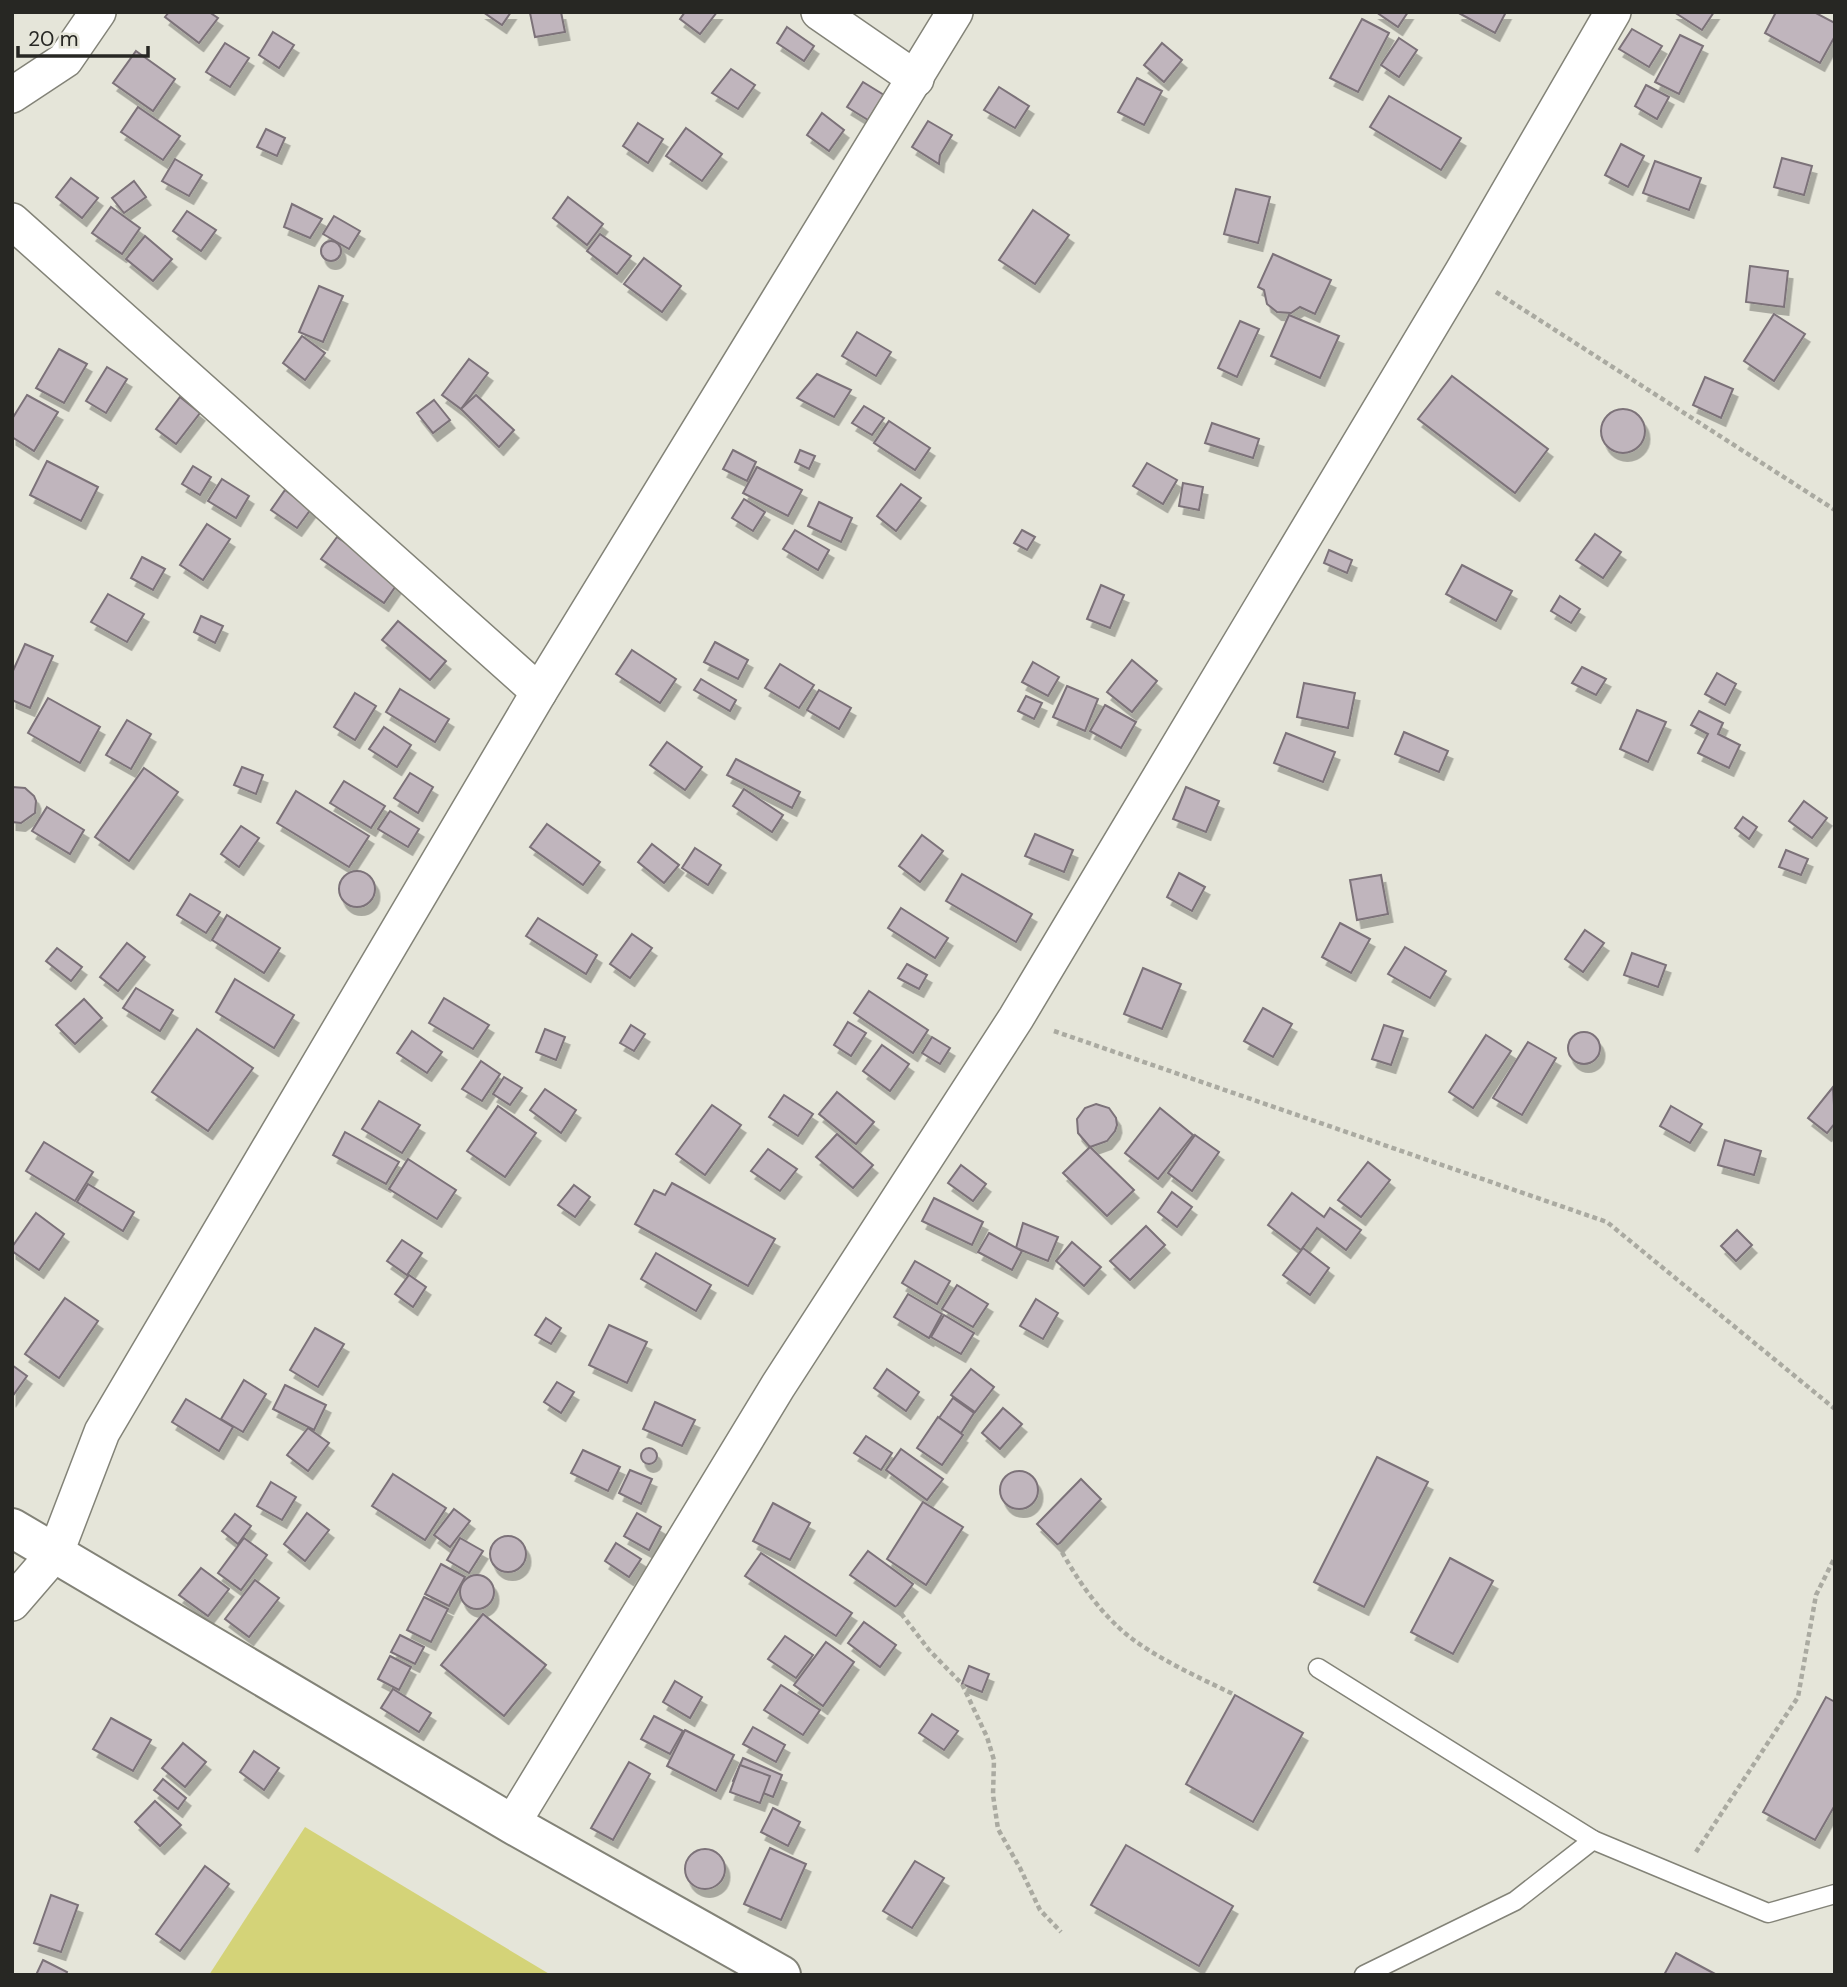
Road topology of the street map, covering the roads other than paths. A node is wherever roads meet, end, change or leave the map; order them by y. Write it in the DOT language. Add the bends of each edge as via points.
graph roads {
  1 [pos="98,12"];
  2 [pos="819,12"];
  3 [pos="955,12"];
  4 [pos="1613,12"];
  5 [pos="916,79"];
  6 [pos="12,95"];
  7 [pos="12,221"];
  8 [pos="539,692"];
  9 [pos="12,1528"];
  10 [pos="12,1552"];
  11 [pos="56,1552"];
  12 [pos="12,1603"];
  13 [pos="1318,1668"];
  14 [pos="512,1824"];
  15 [pos="1593,1840"];
  16 [pos="1835,1894"];
  17 [pos="781,1975"];
  18 [pos="1364,1975"];
  1 -- 6 [label="street" via="65,60"];
  2 -- 5 [label="street"];
  3 -- 5 [label="street"];
  4 -- 14 [label="street" via="1016,1018 778,1386"];
  5 -- 8 [label="street"];
  7 -- 8 [label="street"];
  8 -- 11 [label="street" via="102,1432"];
  9 -- 11 [label="highway"];
  10 -- 11 [label="street"];
  11 -- 12 [label="street"];
  11 -- 14 [label="highway"];
  13 -- 15 [label="lane"];
  14 -- 17 [label="highway"];
  15 -- 16 [label="lane" via="1768,1913"];
  15 -- 18 [label="lane" via="1515,1901"];
}
